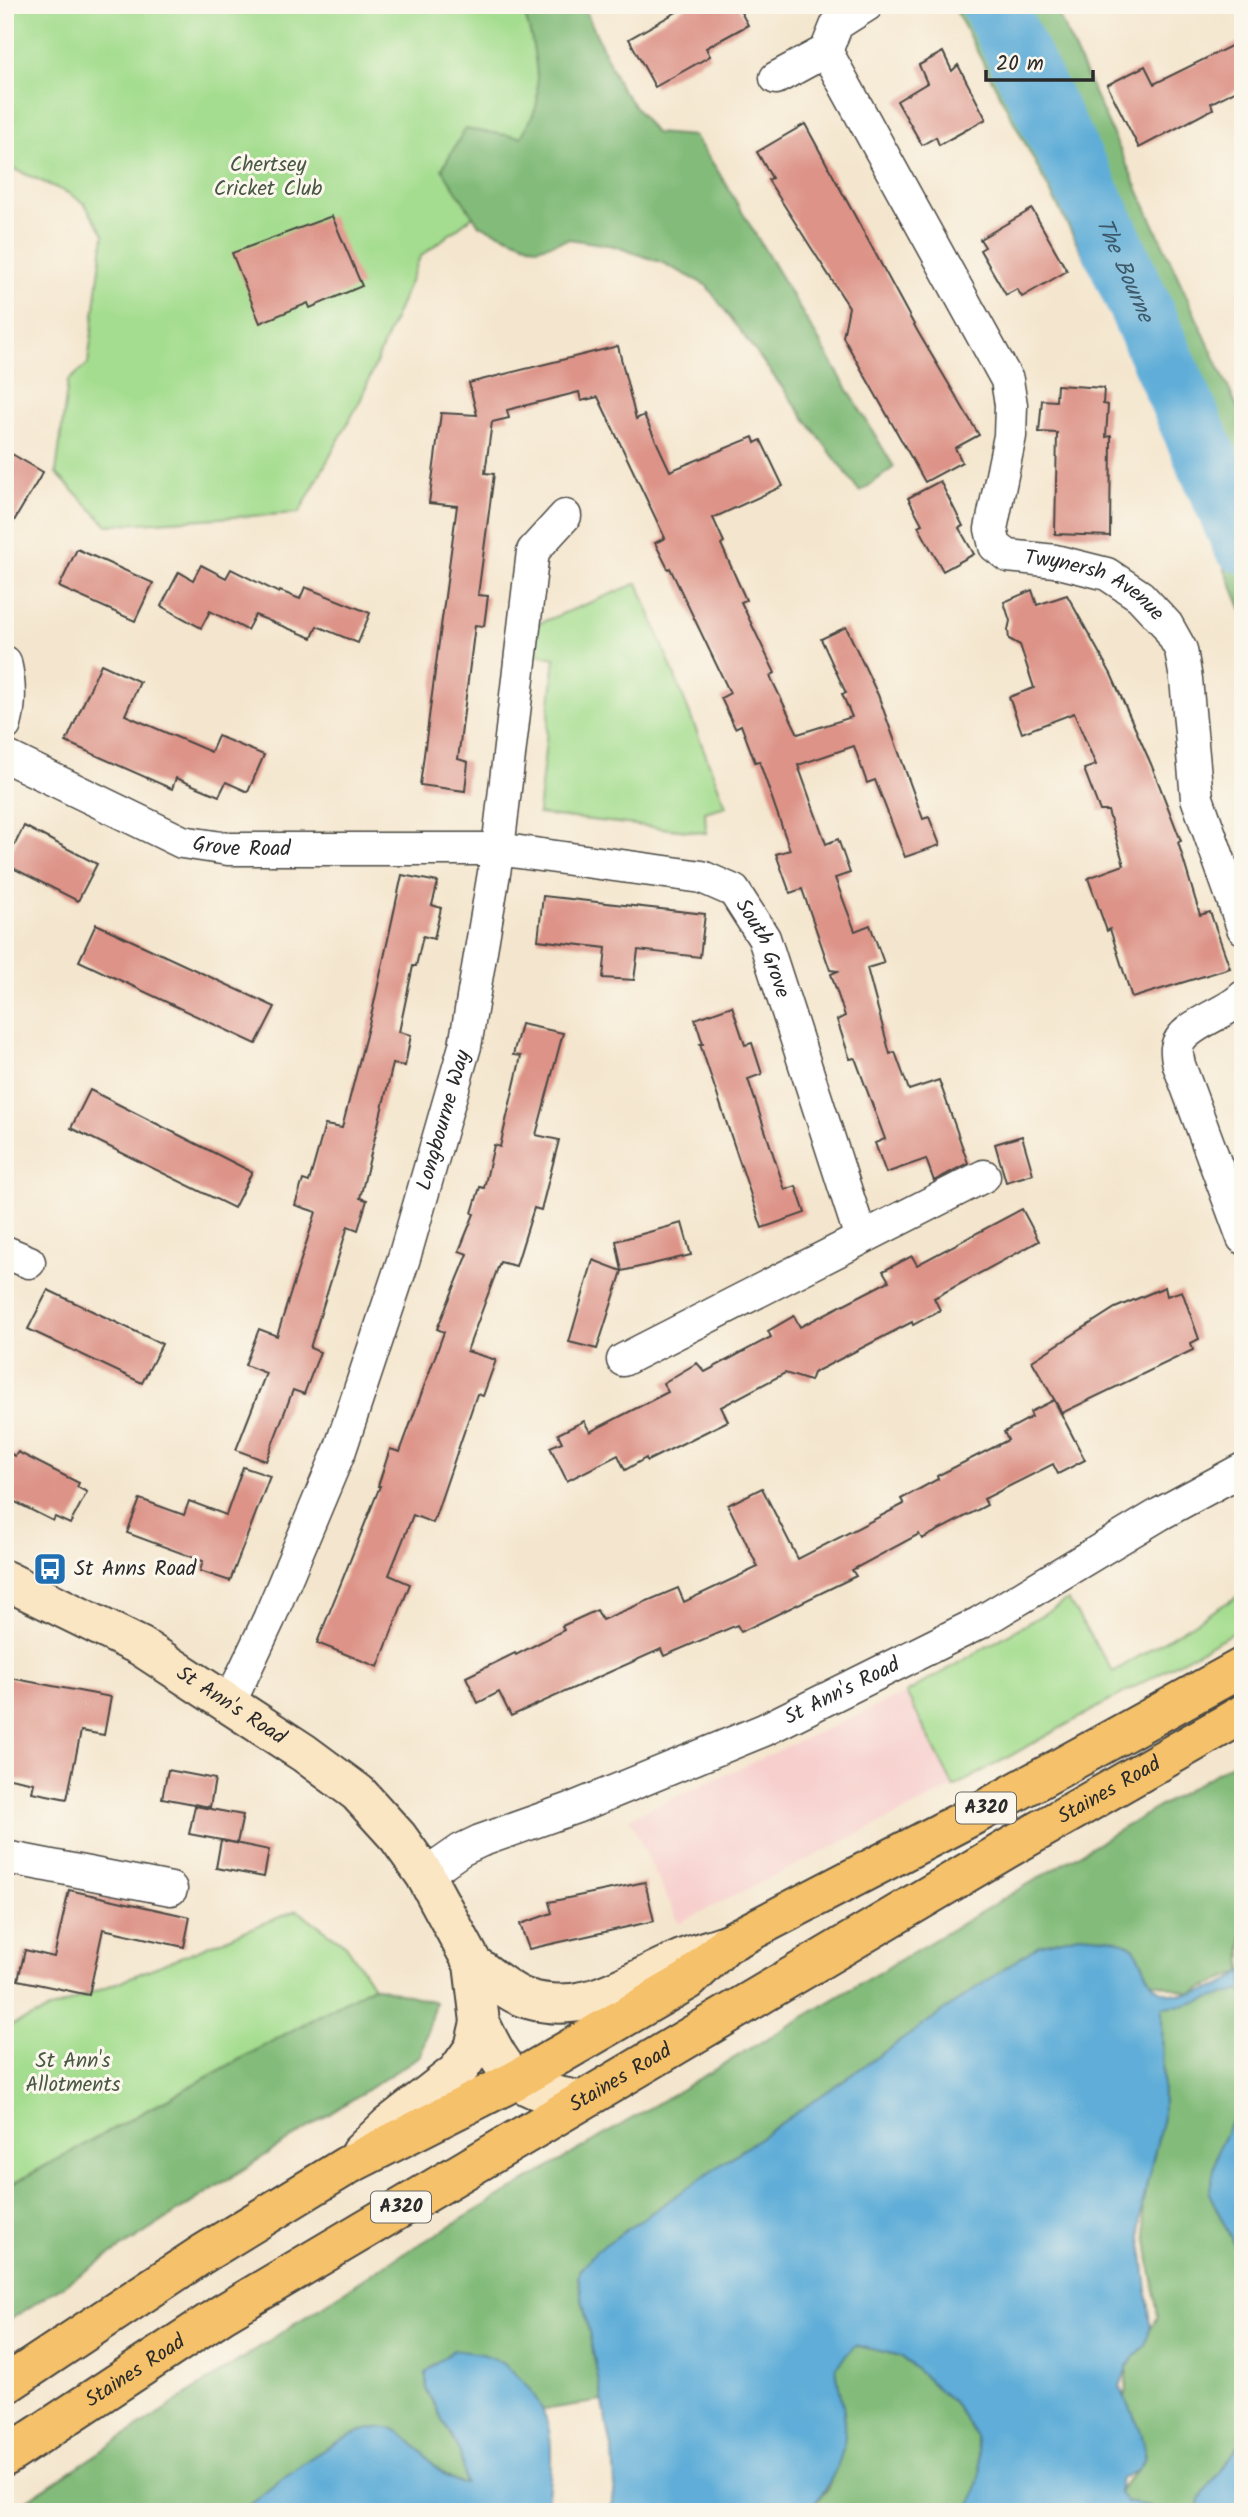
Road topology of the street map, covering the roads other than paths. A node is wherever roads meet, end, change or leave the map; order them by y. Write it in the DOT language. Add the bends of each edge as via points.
graph roads {
  1 [pos="867,5"];
  2 [pos="826,51"];
  3 [pos="776,78"];
  4 [pos="565,516"];
  5 [pos="5,662"];
  6 [pos="5,725"];
  7 [pos="5,756"];
  8 [pos="498,849"];
  9 [pos="1243,928"];
  10 [pos="1243,997"];
  11 [pos="984,1176"];
  12 [pos="861,1238"];
  13 [pos="1243,1238"];
  14 [pos="623,1360"];
  15 [pos="1243,1469"];
  16 [pos="5,1580"];
  17 [pos="1243,1667"];
  18 [pos="229,1704"];
  19 [pos="1243,1714"];
  20 [pos="5,1857"];
  21 [pos="425,1875"];
  22 [pos="170,1889"];
  23 [pos="726,1944"];
  24 [pos="473,1964"];
  25 [pos="480,2022"];
  26 [pos="516,2080"];
  27 [pos="580,2100"];
  28 [pos="348,2165"];
  29 [pos="5,2385"];
  30 [pos="5,2457"];
  1 -- 2 [label="street" via="837,24"];
  2 -- 3 [label="street"];
  2 -- 9 [label="street, Twynersh Avenue" via="1007,380 1010,436 991,529 995,546 1008,556 1107,574 1140,596 1167,625 1181,650 1197,798"];
  4 -- 8 [label="street, Longbourne Way" via="533,551"];
  5 -- 6 [label="street" via="10,684"];
  7 -- 8 [label="street, Grove Road" via="182,842 228,849"];
  8 -- 12 [label="street, South Grove" via="702,877 734,891 764,938"];
  8 -- 18 [label="street, Longbourne Way" via="465,1046 404,1258 340,1450"];
  10 -- 13 [label="street" via="1184,1034 1177,1048 1179,1065"];
  11 -- 12 [label="street"];
  12 -- 14 [label="street"];
  15 -- 21 [label="street, St Ann's Road" via="979,1623 764,1730 480,1841"];
  16 -- 18 [label="main road, St Ann's Road" via="140,1646"];
  17 -- 23 [label="main road, Staines Road / A320" via="978,1813"];
  18 -- 21 [label="main road, St Ann's Road" via="358,1793"];
  19 -- 27 [label="main road, Staines Road / A320"];
  20 -- 22 [label="street"];
  21 -- 24 [label="main road, St Ann's Road"];
  23 -- 24 [label="main road, St Ann's Road" via="676,1961 621,1990 551,2004 525,1998"];
  23 -- 26 [label="main road, Staines Road / A320" via="688,1980"];
  24 -- 25 [label="main road, St Ann's Road"];
  25 -- 26 [label="main road, St Ann's Road" via="498,2060"];
  25 -- 28 [label="main road, St Ann's Road" via="474,2048 457,2072 388,2126"];
  26 -- 27 [label="main road, St Ann's Road" via="535,2091"];
  26 -- 28 [label="main road, Staines Road / A320"];
  27 -- 30 [label="main road, Staines Road / A320" via="222,2314"];
  28 -- 29 [label="main road, Staines Road / A320" via="201,2255"];
}
